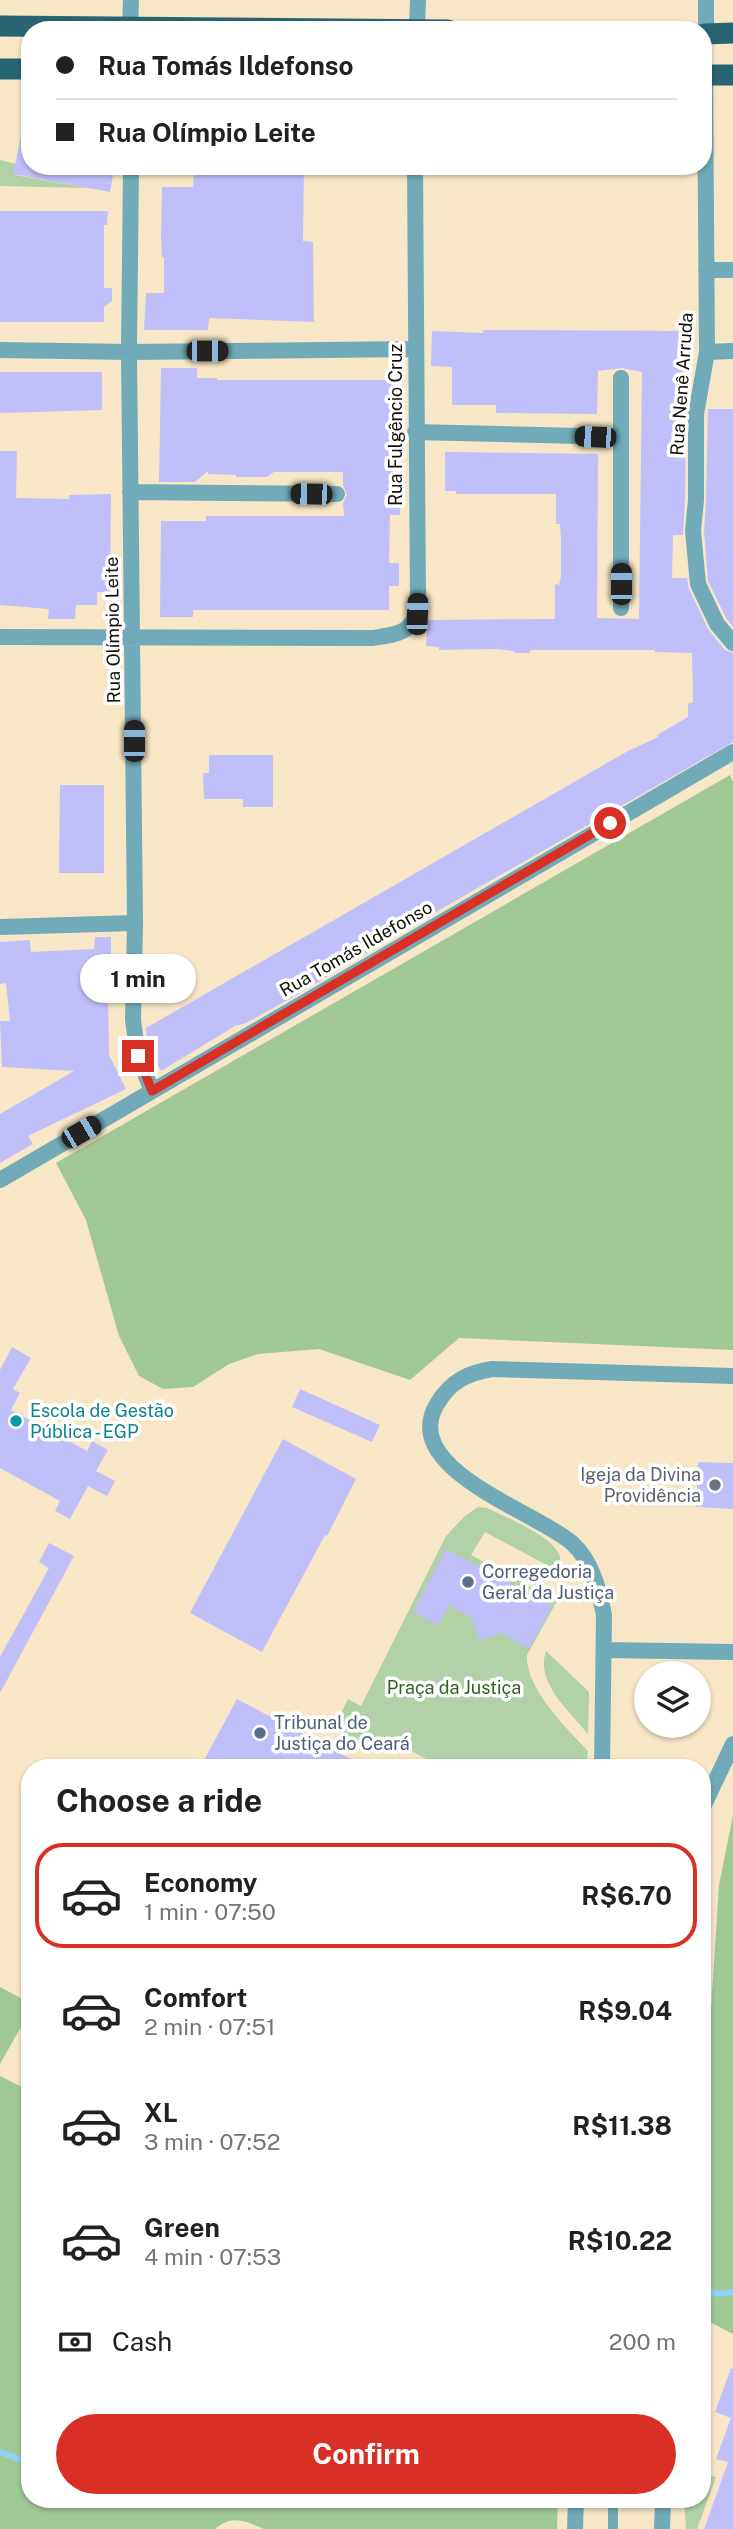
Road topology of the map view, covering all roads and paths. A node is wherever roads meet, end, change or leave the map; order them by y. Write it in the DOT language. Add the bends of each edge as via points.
graph roads {
  1 [pos="131,0"];
  2 [pos="418,0"];
  3 [pos="706,0"];
  4 [pos="130,21"];
  5 [pos="418,21"];
  6 [pos="705,21"];
  7 [pos="0,26"];
  8 [pos="21,26"];
  9 [pos="733,33"];
  10 [pos="712,34"];
  11 [pos="0,69"];
  12 [pos="21,69"];
  13 [pos="733,75"];
  14 [pos="712,76"];
  15 [pos="131,175"];
  16 [pos="415,175"];
  17 [pos="705,175"];
  18 [pos="706,270"];
  19 [pos="733,270"];
  20 [pos="415,349"];
  21 [pos="0,350"];
  22 [pos="733,351"];
  23 [pos="129,352"];
  24 [pos="707,352"];
  25 [pos="621,378"];
  26 [pos="415,432"];
  27 [pos="621,437"];
  28 [pos="130,492"];
  29 [pos="337,494"];
  30 [pos="621,608"];
  31 [pos="0,637"];
  32 [pos="133,637"];
  33 [pos="733,643"];
  34 [pos="733,752"];
  35 [pos="135,923"];
  36 [pos="0,927"];
  37 [pos="152,1091"];
  38 [pos="0,1180"];
  39 [pos="733,1376"];
  40 [pos="604,1650"];
  41 [pos="733,1652"];
  42 [pos="733,1744"];
  43 [pos="602,1759"];
  44 [pos="711,1790"];
  45 [pos="576,2508"];
  46 [pos="579,2508"];
  47 [pos="613,2508"];
  48 [pos="663,2508"];
  49 [pos="575,2529"];
  50 [pos="589,2529"];
  51 [pos="613,2529"];
  52 [pos="662,2529"];
  1 -- 4 [label="street"];
  2 -- 5 [label="street"];
  3 -- 6 [label="street"];
  7 -- 8 [label="highway"];
  9 -- 10 [label="highway"];
  11 -- 12 [label="highway"];
  13 -- 14 [label="highway"];
  15 -- 23 [label="street, Rua Olímpio Leite"];
  16 -- 20 [label="street, Rua Fulgêncio Cruz"];
  17 -- 18 [label="street, Rua Nenê Arruda"];
  18 -- 19 [label="street"];
  18 -- 24 [label="street, Rua Nenê Arruda"];
  20 -- 23 [label="street"];
  20 -- 26 [label="street, Rua Fulgêncio Cruz"];
  21 -- 23 [label="street"];
  22 -- 24 [label="street"];
  23 -- 28 [label="street, Rua Olímpio Leite"];
  24 -- 33 [label="street, Rua Nenê Arruda" via="696,414 693,531 698,584 717,624"];
  25 -- 27 [label="street"];
  26 -- 27 [label="street"];
  26 -- 32 [label="street, Rua Fulgêncio Cruz" via="417,614 406,630 357,638"];
  27 -- 30 [label="street"];
  28 -- 29 [label="street"];
  28 -- 32 [label="street, Rua Olímpio Leite"];
  31 -- 32 [label="street, Rua Fulgêncio Cruz"];
  32 -- 35 [label="street, Rua Olímpio Leite"];
  34 -- 37 [label="street, Rua Tomás Ildefonso"];
  35 -- 36 [label="street"];
  35 -- 37 [label="street, Rua Olímpio Leite" via="133,1020 138,1056"];
  37 -- 38 [label="street, Rua Tomás Ildefonso"];
  39 -- 40 [label="street" via="492,1369 455,1381 433,1409 430,1430 443,1460 473,1484 573,1544 590,1566 604,1615"];
  40 -- 41 [label="street"];
  40 -- 43 [label="street"];
  42 -- 44 [label="street"];
  45 -- 49 [label="street"];
  46 -- 50 [label="street"];
  47 -- 51 [label="street"];
  48 -- 52 [label="street"];
}
